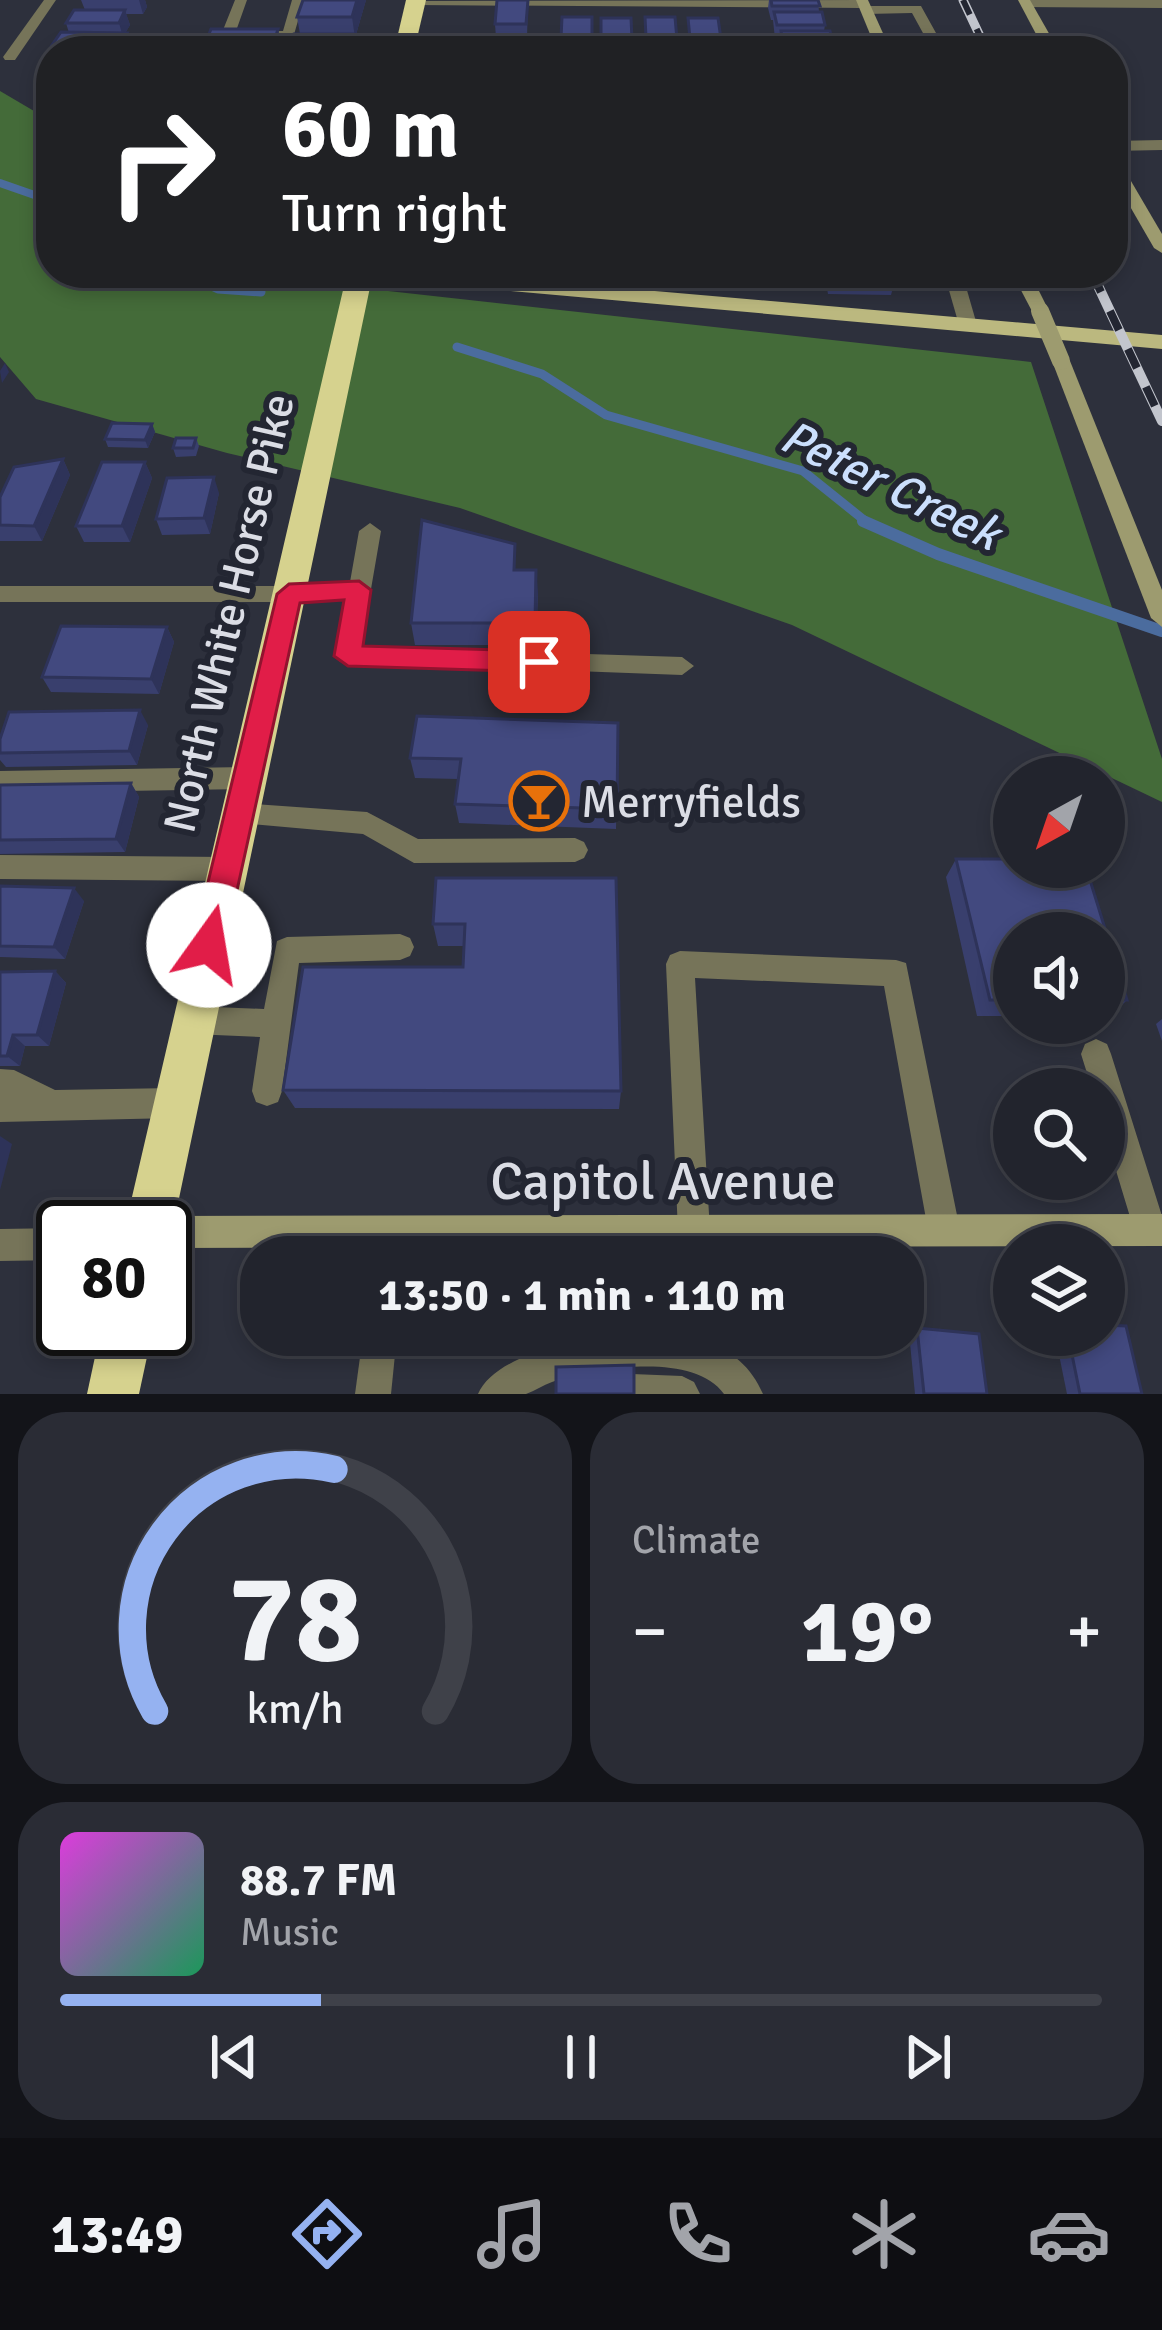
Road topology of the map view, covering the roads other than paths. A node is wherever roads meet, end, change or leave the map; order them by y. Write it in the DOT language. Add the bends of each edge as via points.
graph roads {
  1 [pos="50,0"];
  2 [pos="242,0"];
  3 [pos="298,0"];
  4 [pos="416,0"];
  5 [pos="1026,2"];
  6 [pos="1162,4"];
  7 [pos="864,5"];
  8 [pos="408,36"];
  9 [pos="877,36"];
  10 [pos="931,36"];
  11 [pos="1044,36"];
  12 [pos="10,57"];
  13 [pos="1128,146"];
  14 [pos="1162,146"];
  15 [pos="1128,184"];
  16 [pos="1154,219"];
  17 [pos="1162,248"];
  18 [pos="362,288"];
  19 [pos="657,288"];
  20 [pos="957,288"];
  21 [pos="1028,288"];
  22 [pos="968,325"];
  23 [pos="1162,342"];
  24 [pos="370,531"];
  25 [pos="359,590"];
  26 [pos="0,594"];
  27 [pos="289,594"];
  28 [pos="1160,612"];
  29 [pos="682,666"];
  30 [pos="0,782"];
  31 [pos="242,796"];
  32 [pos="574,850"];
  33 [pos="0,867"];
  34 [pos="226,869"];
  35 [pos="400,947"];
  36 [pos="192,1020"];
  37 [pos="276,1024"];
  38 [pos="1096,1054"];
  39 [pos="0,1084"];
  40 [pos="267,1091"];
  41 [pos="174,1103"];
  42 [pos="54,1106"];
  43 [pos="0,1107"];
  44 [pos="154,1200"];
  45 [pos="944,1230"];
  46 [pos="1156,1230"];
  47 [pos="694,1231"];
  48 [pos="192,1234"];
  49 [pos="240,1236"];
  50 [pos="586,1236"];
  51 [pos="36,1244"];
  52 [pos="0,1245"];
  53 [pos="121,1356"];
  54 [pos="378,1356"];
  55 [pos="632,1392"];
  56 [pos="112,1394"];
  57 [pos="373,1394"];
  58 [pos="496,1394"];
  59 [pos="682,1394"];
  60 [pos="746,1394"];
  1 -- 12 [label="street"];
  2 -- 3 [label="street" via="228,35 287,35"];
  4 -- 7 [label="street"];
  4 -- 8 [label="highway"];
  5 -- 6 [label="street"];
  5 -- 11 [label="street"];
  7 -- 9 [label="street"];
  7 -- 10 [label="street" via="916,8"];
  13 -- 14 [label="street"];
  15 -- 16 [label="street"];
  16 -- 17 [label="street"];
  18 -- 27 [label="highway, North White Horse Pike"];
  19 -- 22 [label="main road"];
  20 -- 22 [label="street"];
  21 -- 28 [label="street, bridge"];
  22 -- 23 [label="main road"];
  24 -- 25 [label="street"];
  25 -- 27 [label="street"];
  25 -- 29 [label="street" via="348,656"];
  26 -- 27 [label="street"];
  27 -- 31 [label="highway, North White Horse Pike"];
  30 -- 31 [label="street"];
  31 -- 32 [label="street" via="368,823 413,851"];
  31 -- 34 [label="highway, North White Horse Pike"];
  33 -- 34 [label="street"];
  34 -- 36 [label="highway, North White Horse Pike"];
  35 -- 37 [label="street" via="287,950"];
  36 -- 37 [label="street"];
  36 -- 41 [label="highway, North White Horse Pike"];
  37 -- 40 [label="street"];
  38 -- 46 [label="street"];
  39 -- 42 [label="street"];
  41 -- 42 [label="street"];
  41 -- 44 [label="highway, North White Horse Pike"];
  42 -- 43 [label="street"];
  45 -- 46 [label="street, Capitol Avenue"];
  45 -- 47 [label="street, Capitol Avenue"];
  45 -- 47 [label="street" via="896,973 680,964"];
  47 -- 50 [label="street, Capitol Avenue"];
  48 -- 49 [label="street, Capitol Avenue"];
  51 -- 52 [label="street"];
  53 -- 56 [label="highway"];
  54 -- 57 [label="street"];
  55 -- 59 [label="street"];
  58 -- 60 [label="street" via="539,1365 668,1351 731,1370"];
}
